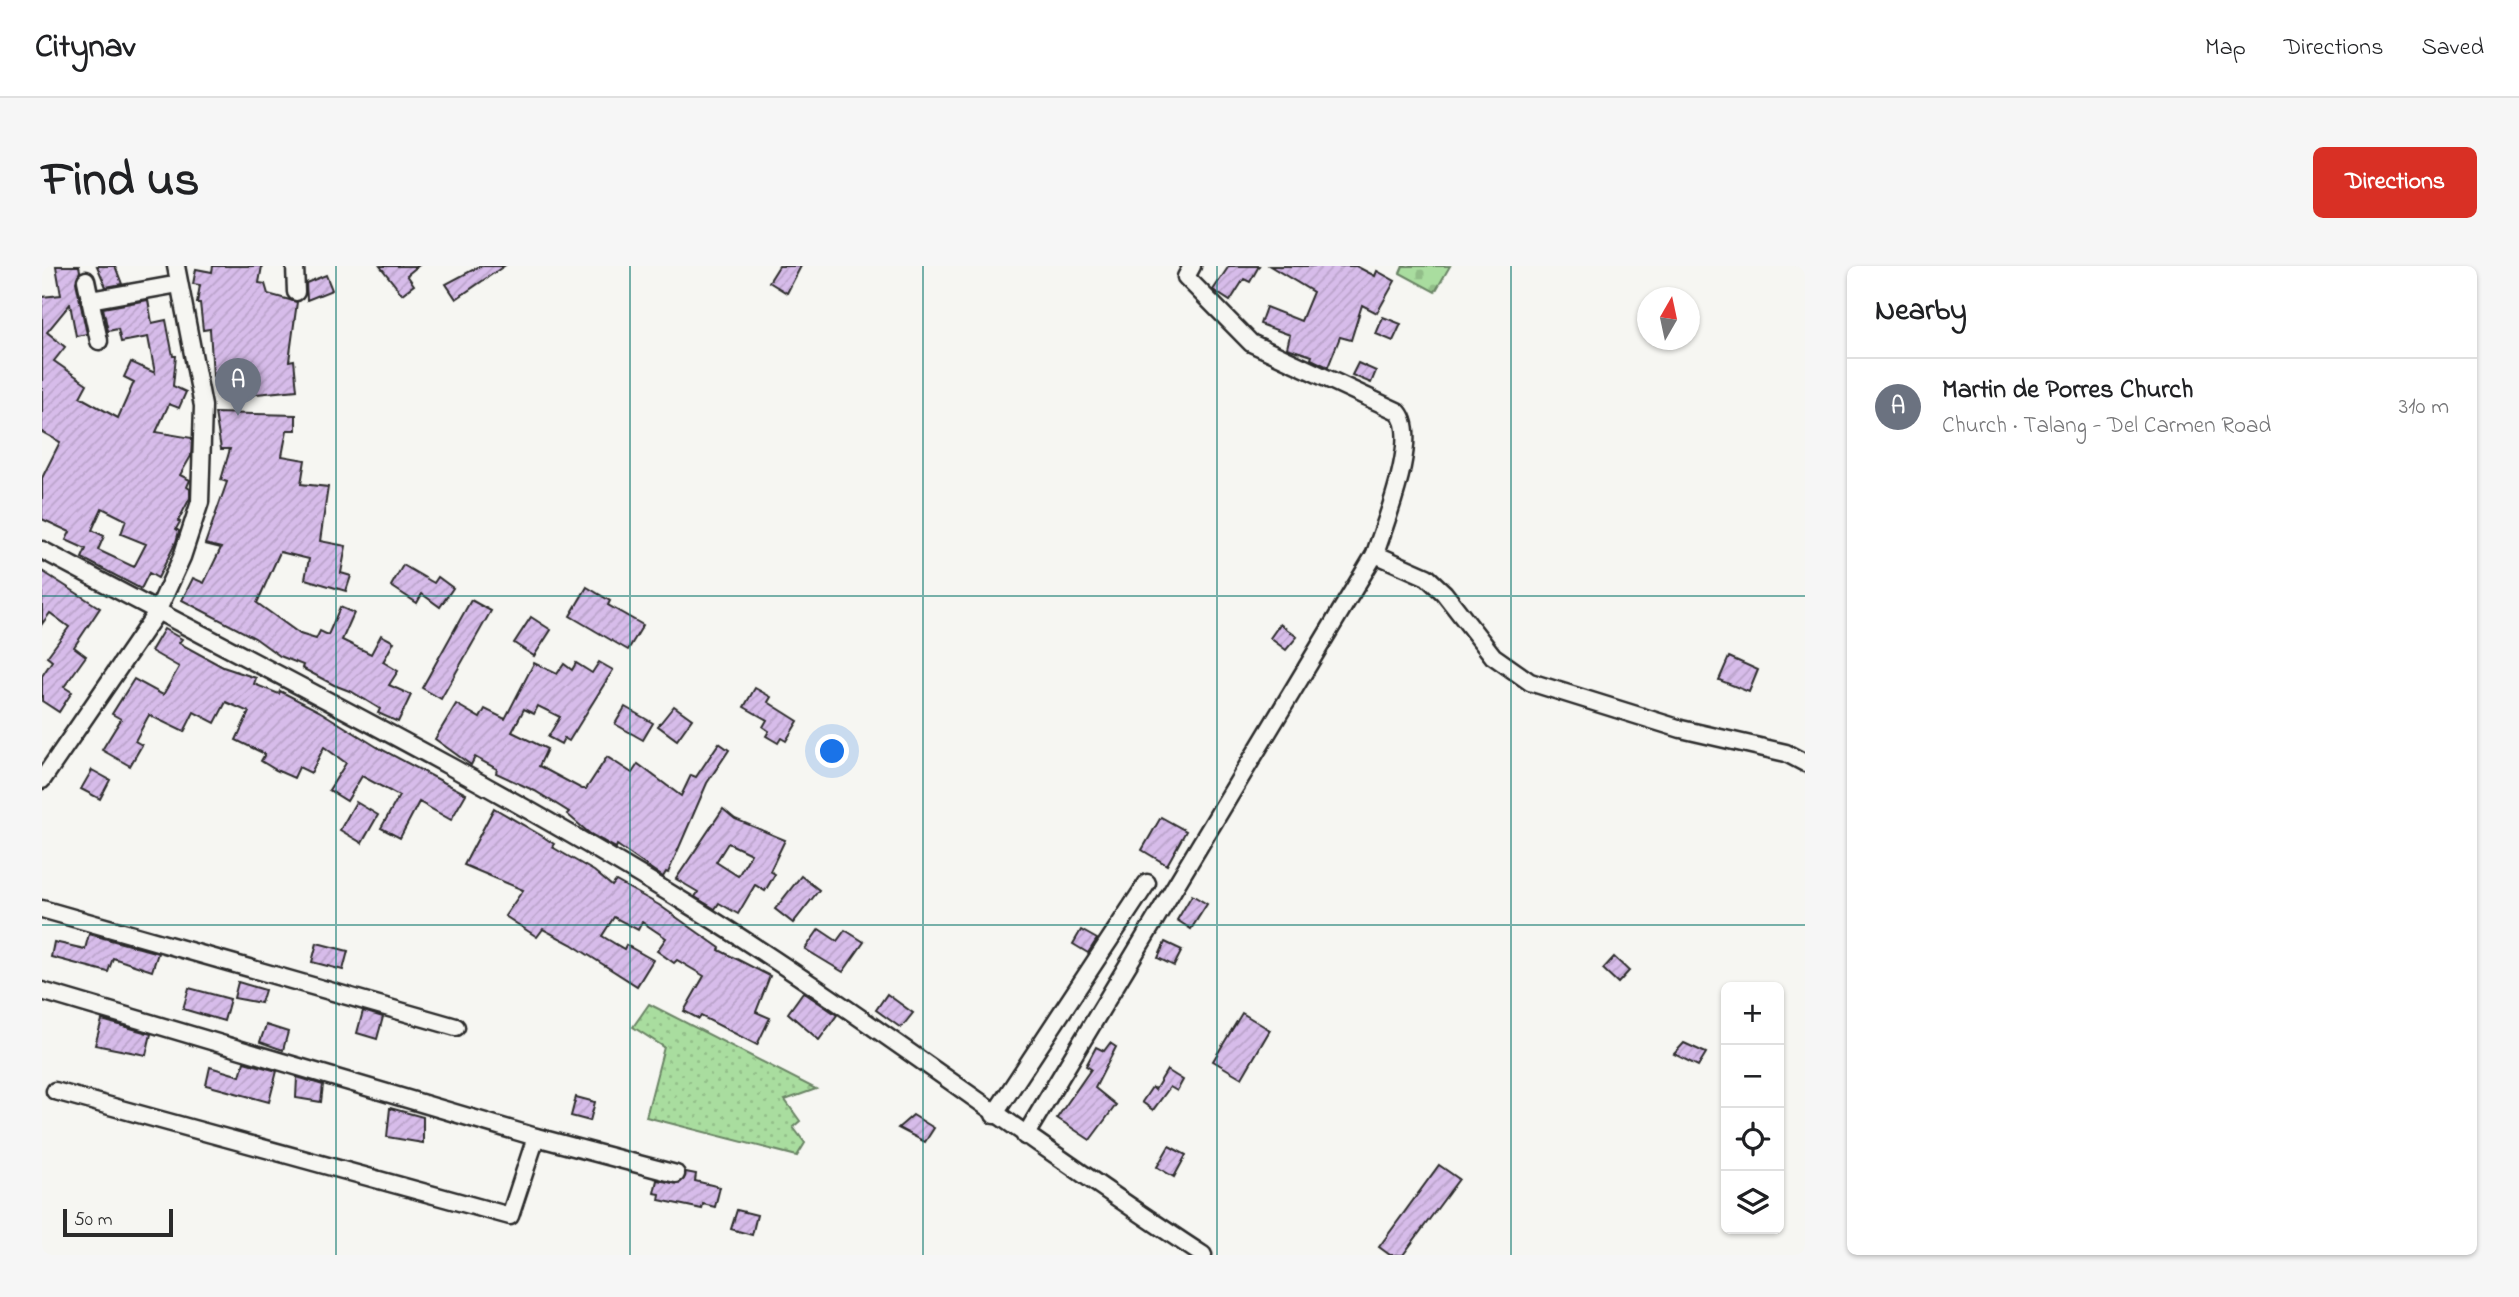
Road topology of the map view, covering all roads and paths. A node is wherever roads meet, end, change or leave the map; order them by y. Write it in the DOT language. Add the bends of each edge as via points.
graph roads {
  1 [pos="176,266"];
  2 [pos="295,266"];
  3 [pos="1192,266"];
  4 [pos="86,280"];
  5 [pos="179,284"];
  6 [pos="296,292"];
  7 [pos="90,300"];
  8 [pos="99,341"];
  9 [pos="42,550"];
  10 [pos="1375,554"];
  11 [pos="157,612"];
  12 [pos="1805,763"];
  13 [pos="42,780"];
  14 [pos="1147,883"];
  15 [pos="42,909"];
  16 [pos="42,990"];
  17 [pos="456,1027"];
  18 [pos="55,1091"];
  19 [pos="994,1115"];
  20 [pos="1025,1136"];
  21 [pos="536,1137"];
  22 [pos="676,1174"];
  23 [pos="1203,1255"];
  1 -- 5 [label="street"];
  2 -- 6 [label="street"];
  3 -- 10 [label="street" via="1186,277 1251,344 1403,417 1404,452"];
  4 -- 7 [label="street"];
  5 -- 7 [label="street"];
  5 -- 11 [label="street" via="203,406 200,502"];
  7 -- 8 [label="street"];
  9 -- 11 [label="street"];
  10 -- 12 [label="street" via="1427,577 1493,656 1530,682 1681,729 1786,752"];
  10 -- 20 [label="street"];
  11 -- 13 [label="street"];
  11 -- 19 [label="street" via="370,721 554,823 838,1002"];
  14 -- 19 [label="street"];
  15 -- 17 [label="street"];
  16 -- 21 [label="street"];
  18 -- 21 [label="street" via="510,1216"];
  19 -- 20 [label="street"];
  20 -- 23 [label="street"];
  21 -- 22 [label="street"];
}
